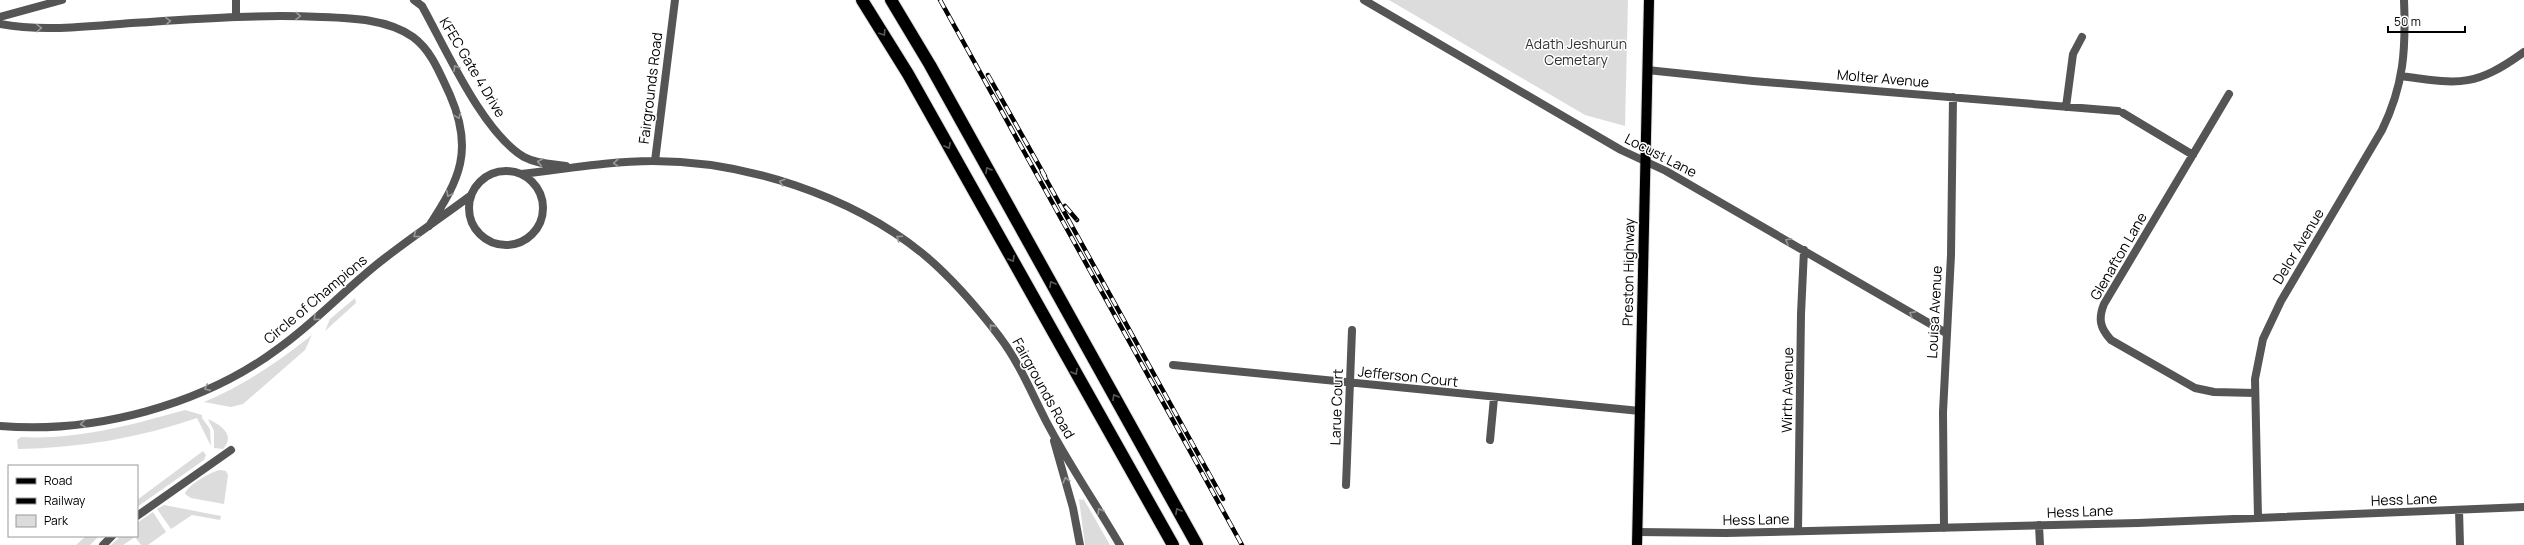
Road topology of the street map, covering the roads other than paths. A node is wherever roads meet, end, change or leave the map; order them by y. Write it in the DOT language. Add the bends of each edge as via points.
graph roads {
  1 [pos="62,0"];
  2 [pos="236,0"];
  3 [pos="414,0"];
  4 [pos="675,0"];
  5 [pos="862,0"];
  6 [pos="891,0"];
  7 [pos="1364,0"];
  8 [pos="1649,0"];
  9 [pos="2404,0"];
  10 [pos="236,16"];
  11 [pos="0,17"];
  12 [pos="0,24"];
  13 [pos="2082,38"];
  14 [pos="2524,52"];
  15 [pos="1647,70"];
  16 [pos="2401,76"];
  17 [pos="2229,94"];
  18 [pos="1954,97"];
  19 [pos="2066,107"];
  20 [pos="2193,155"];
  21 [pos="655,161"];
  22 [pos="1645,161"];
  23 [pos="578,167"];
  24 [pos="521,174"];
  25 [pos="470,196"];
  26 [pos="429,226"];
  27 [pos="1804,250"];
  28 [pos="1352,330"];
  29 [pos="1946,333"];
  30 [pos="1173,365"];
  31 [pos="1349,382"];
  32 [pos="2255,393"];
  33 [pos="1494,398"];
  34 [pos="1640,411"];
  35 [pos="1046,420"];
  36 [pos="0,426"];
  37 [pos="1490,440"];
  38 [pos="232,450"];
  39 [pos="1346,485"];
  40 [pos="2524,507"];
  41 [pos="2460,510"];
  42 [pos="138,515"];
  43 [pos="2258,517"];
  44 [pos="2039,525"];
  45 [pos="1944,528"];
  46 [pos="1798,531"];
  47 [pos="1637,532"];
  48 [pos="111,537"];
  49 [pos="103,545"];
  50 [pos="1080,545"];
  51 [pos="1120,545"];
  52 [pos="1173,545"];
  53 [pos="1197,545"];
  54 [pos="1637,545"];
  55 [pos="2040,545"];
  56 [pos="2460,545"];
  1 -- 11 [label="street"];
  2 -- 10 [label="street"];
  23 -- 3 [label="street, KFEC Gate 4 Drive, one-way" via="536,162 513,150 479,107 422,6"];
  4 -- 21 [label="street, Fairgrounds Road"];
  5 -- 52 [label="highway, one-way" via="912,81"];
  53 -- 6 [label="highway, one-way" via="934,72"];
  7 -- 22 [label="street, Locust Lane" via="1621,150"];
  8 -- 15 [label="main road, Preston Highway"];
  9 -- 16 [label="street, Delor Avenue" via="2405,56"];
  12 -- 10 [label="street, one-way" via="54,27"];
  10 -- 26 [label="street, one-way" via="358,19 412,36 428,52 452,100 460,122 464,145 459,174"];
  13 -- 19 [label="street" via="2073,54"];
  14 -- 16 [label="street" via="2498,70 2472,80 2448,82"];
  15 -- 18 [label="street, Molter Avenue" via="1753,82"];
  15 -- 22 [label="main road, Preston Highway"];
  16 -- 32 [label="street, Delor Avenue" via="2398,92 2382,130 2272,316 2258,361"];
  17 -- 20 [label="street, Glenafton Lane"];
  18 -- 19 [label="street, Molter Avenue"];
  18 -- 29 [label="street, Louisa Avenue" via="1951,255"];
  19 -- 20 [label="street, Molter Avenue" via="2120,112"];
  20 -- 32 [label="street, Glenafton Lane" via="2104,304 2100,314 2101,325 2111,340 2195,388 2214,392"];
  21 -- 23 [label="street, one-way"];
  35 -- 21 [label="street, Fairgrounds Road, one-way" via="1017,362 967,297 921,253 879,225 820,196 767,177 713,166"];
  27 -- 22 [label="street, Locust Lane, one-way"];
  22 -- 34 [label="main road, Preston Highway"];
  23 -- 24 [label="street"];
  24 -- 25 [label="street" via="509,171 485,177 476,185"];
  24 -- 25 [label="street" via="531,180 539,190 543,208 539,225 532,235 522,242 498,244 481,235 471,220 468,208"];
  25 -- 26 [label="street, Circle of Champions"];
  26 -- 36 [label="street, Circle of Champions, one-way" via="384,258 278,349 229,378 174,402 105,421 50,427"];
  29 -- 27 [label="street, Locust Lane, one-way"];
  27 -- 46 [label="street, Wirth Avenue"];
  28 -- 31 [label="street, Larue Court"];
  29 -- 45 [label="street, Louisa Avenue" via="1943,412"];
  30 -- 31 [label="street, Jefferson Court"];
  31 -- 33 [label="street, Jefferson Court"];
  31 -- 39 [label="street, Larue Court"];
  32 -- 43 [label="street, Delor Avenue"];
  33 -- 34 [label="street, Jefferson Court"];
  33 -- 37 [label="street"];
  34 -- 47 [label="main road, Preston Highway"];
  50 -- 35 [label="street, one-way" via="1070,494"];
  51 -- 35 [label="street, Fairgrounds Road, one-way"];
  38 -- 42 [label="street"];
  40 -- 41 [label="street, Hess Lane"];
  41 -- 43 [label="street, Hess Lane"];
  41 -- 56 [label="street"];
  43 -- 44 [label="street, Hess Lane"];
  44 -- 45 [label="street, Hess Lane"];
  44 -- 55 [label="street"];
  45 -- 46 [label="street, Hess Lane"];
  46 -- 47 [label="street, Hess Lane"];
  47 -- 54 [label="main road, Preston Highway"];
  48 -- 49 [label="street"];
}
